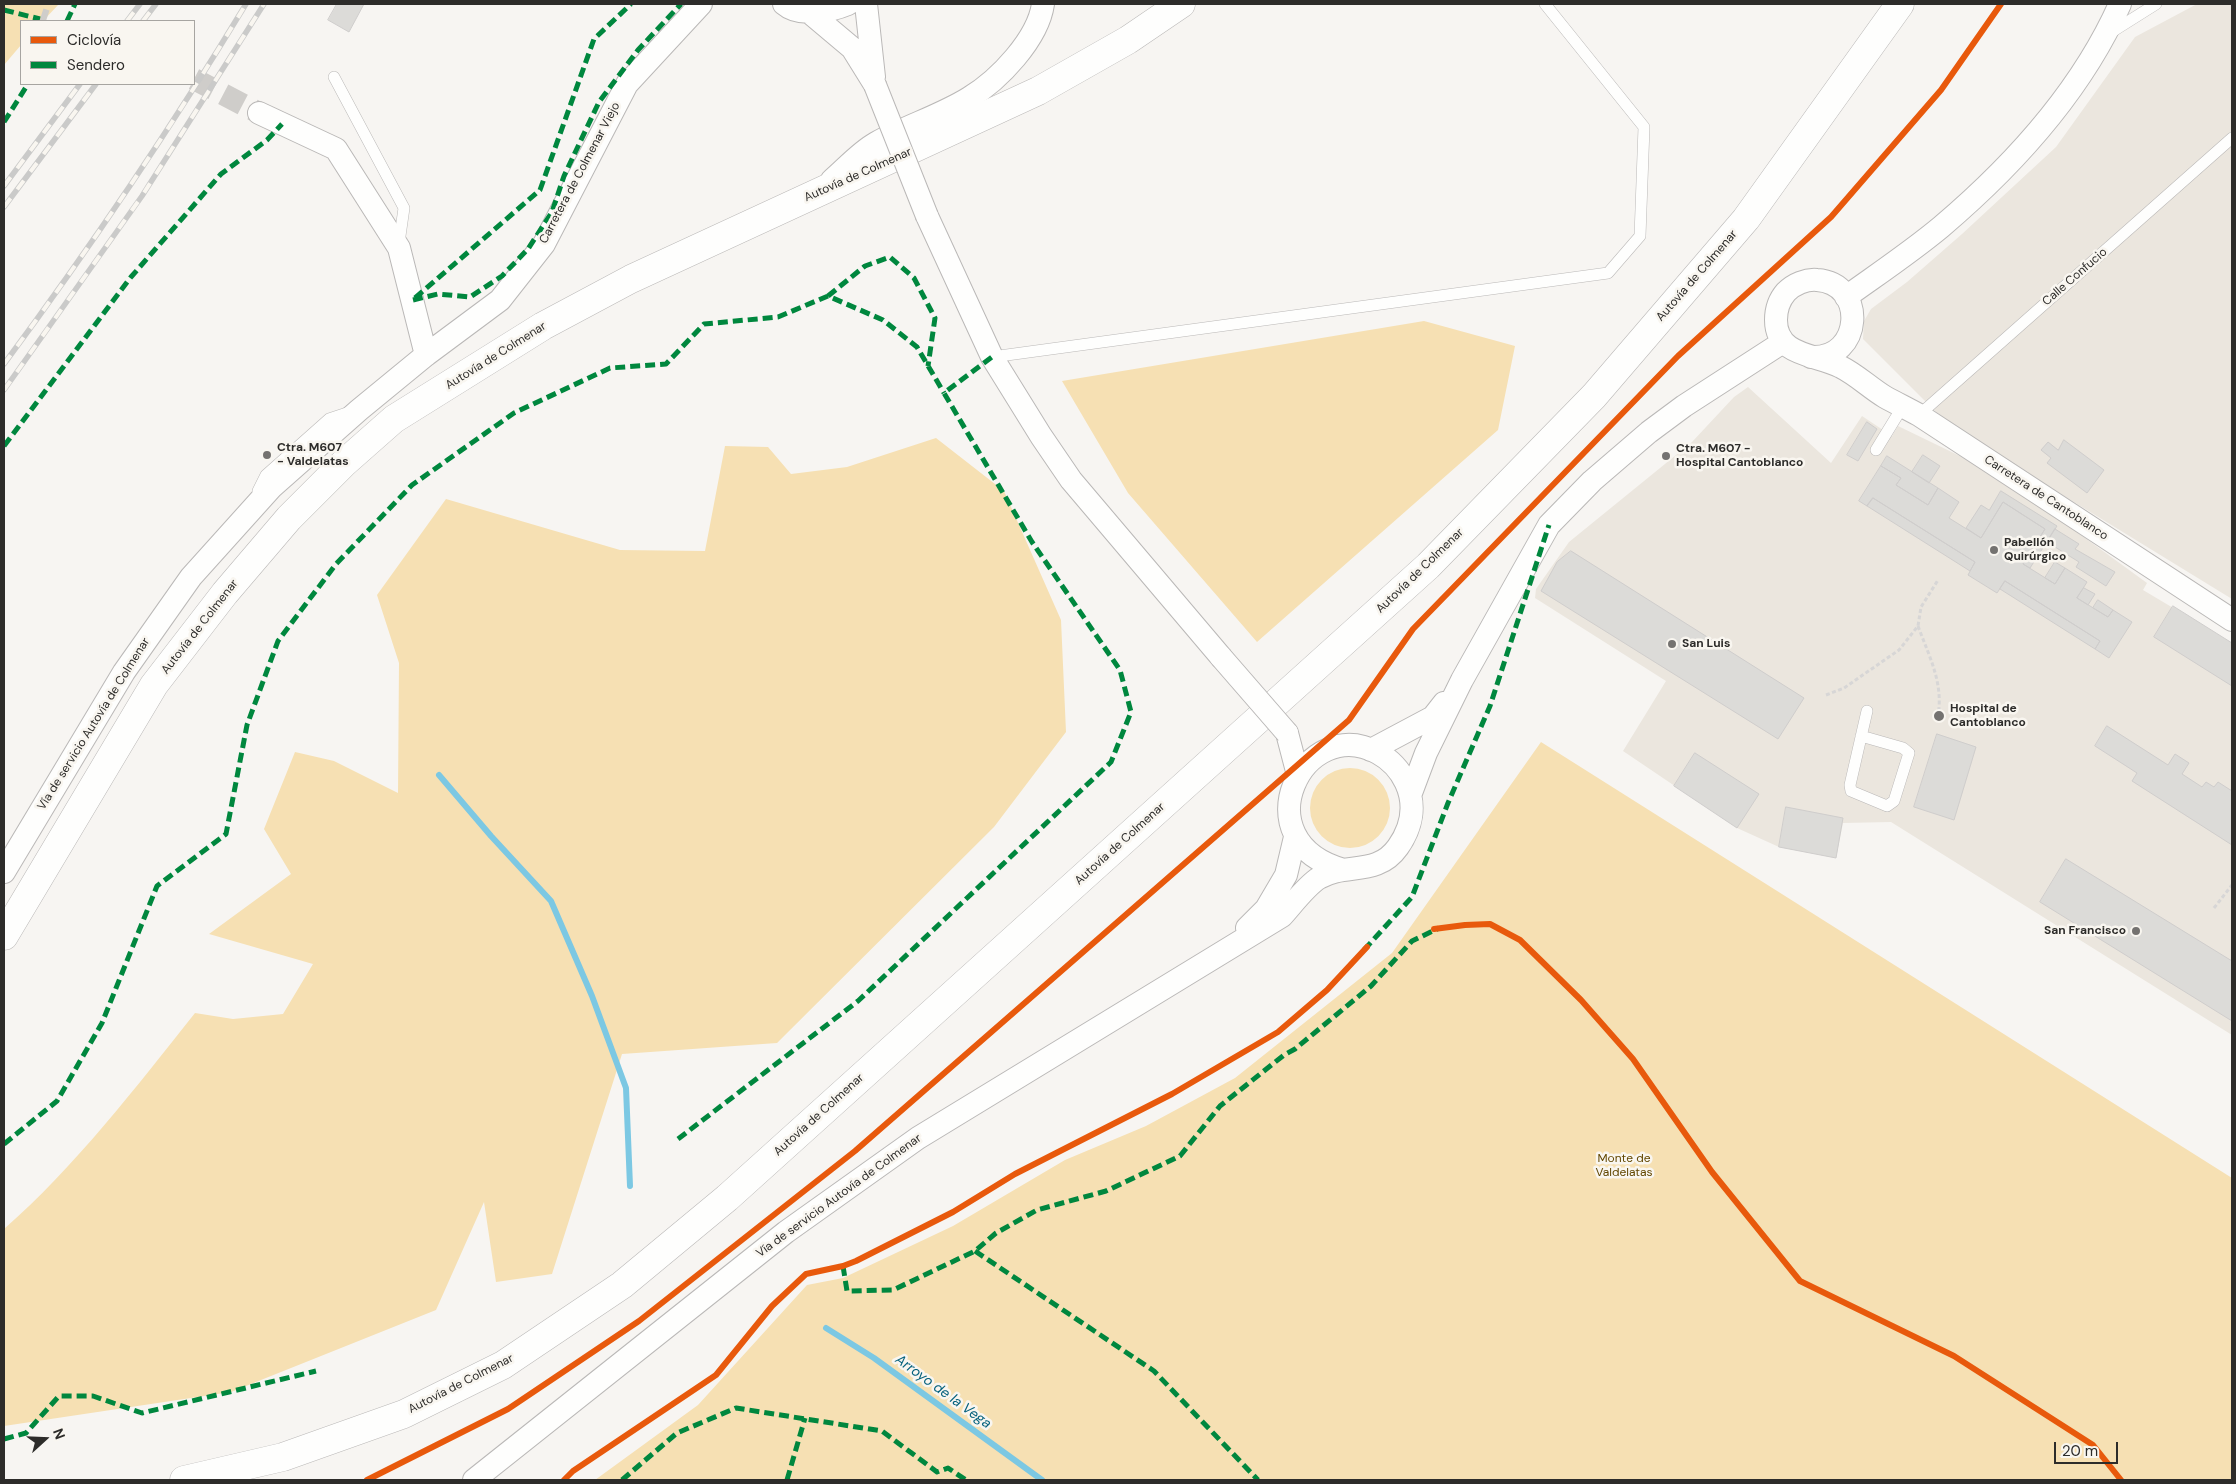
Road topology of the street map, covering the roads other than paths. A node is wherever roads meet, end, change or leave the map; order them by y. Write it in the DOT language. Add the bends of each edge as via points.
graph roads {
  1 [pos="701,4"];
  2 [pos="784,4"];
  3 [pos="848,4"];
  4 [pos="866,4"];
  5 [pos="1043,4"];
  6 [pos="1181,4"];
  7 [pos="1545,4"];
  8 [pos="1900,4"];
  9 [pos="2120,4"];
  10 [pos="2156,4"];
  11 [pos="808,11"];
  12 [pos="2106,35"];
  13 [pos="334,77"];
  14 [pos="875,85"];
  15 [pos="259,113"];
  16 [pos="2232,138"];
  17 [pos="815,194"];
  18 [pos="398,248"];
  19 [pos="1846,297"];
  20 [pos="1847,340"];
  21 [pos="1784,342"];
  22 [pos="426,355"];
  23 [pos="992,357"];
  24 [pos="1811,357"];
  25 [pos="1859,378"];
  26 [pos="358,410"];
  27 [pos="1911,410"];
  28 [pos="1876,450"];
  29 [pos="2232,620"];
  30 [pos="1462,680"];
  31 [pos="1867,711"];
  32 [pos="1287,733"];
  33 [pos="1861,736"];
  34 [pos="1371,750"];
  35 [pos="1325,751"];
  36 [pos="1298,775"];
  37 [pos="1411,793"];
  38 [pos="1295,837"];
  39 [pos="1344,870"];
  40 [pos="4,872"];
  41 [pos="4,936"];
  42 [pos="1230,947"];
  43 [pos="184,1480"];
  44 [pos="474,1480"];
  1 -- 22 [label="street, Carretera de Colmenar Viejo" via="627,84 544,244 500,300"];
  2 -- 11 [label="street"];
  3 -- 11 [label="street" via="828,11"];
  4 -- 14 [label="street"];
  5 -- 17 [label="street" via="1027,43 970,98 875,144"];
  6 -- 17 [label="highway, Autovía de Colmenar" via="1128,40 1038,90"];
  7 -- 23 [label="lane" via="1644,127 1640,236 1608,273"];
  8 -- 43 [label="highway, Autovía de Colmenar" via="1746,220 1594,396 1435,559 727,1198 622,1286 504,1365 404,1414 283,1457"];
  9 -- 12 [label="street"];
  10 -- 12 [label="lane"];
  11 -- 14 [label="street" via="852,48"];
  12 -- 19 [label="street" via="2061,105 2007,166 1940,227"];
  13 -- 18 [label="lane" via="404,208"];
  14 -- 23 [label="street, bridge" via="927,216"];
  15 -- 18 [label="street" via="336,149"];
  16 -- 27 [label="lane, Calle Confucio"];
  17 -- 41 [label="highway, Autovía de Colmenar" via="631,279 542,326 394,419 343,464 269,540 154,685"];
  18 -- 22 [label="street"];
  19 -- 20 [label="street" via="1853,314"];
  19 -- 21 [label="street" via="1829,282 1806,281 1795,285 1786,292 1776,313 1776,324"];
  20 -- 24 [label="street" via="1829,355"];
  20 -- 25 [label="street" via="1849,359"];
  21 -- 24 [label="street" via="1795,352"];
  21 -- 30 [label="street" via="1649,432 1549,525"];
  22 -- 26 [label="street, Carretera de Colmenar Viejo"];
  23 -- 32 [label="street, bridge" via="1071,480"];
  24 -- 25 [label="street, Carretera de Cantoblanco" via="1828,361"];
  25 -- 27 [label="street, Carretera de Cantoblanco"];
  26 -- 40 [label="street, Vía de servicio Autovía de Colmenar" via="272,487 191,577 124,672"];
  27 -- 28 [label="lane, Calle Confucio"];
  27 -- 29 [label="street, Carretera de Cantoblanco"];
  30 -- 34 [label="street" via="1433,717"];
  30 -- 37 [label="street" via="1426,753"];
  31 -- 33 [label="lane"];
  32 -- 35 [label="street"];
  32 -- 36 [label="street"];
  33 -- 33 [label="lane" via="1851,792 1887,806 1894,801 1908,753 1903,748"];
  34 -- 35 [label="street" via="1340,746"];
  34 -- 37 [label="street" via="1389,759"];
  35 -- 36 [label="street" via="1310,760"];
  36 -- 38 [label="street" via="1290,795 1289,816"];
  37 -- 39 [label="street" via="1412,813 1408,832 1397,849 1382,862 1363,869"];
  38 -- 39 [label="street" via="1313,857"];
  38 -- 42 [label="street" via="1286,875 1266,909"];
  39 -- 42 [label="street" via="1319,878 1282,916"];
  42 -- 44 [label="street, Vía de servicio Autovía de Colmenar" via="918,1138 786,1232"];
}
